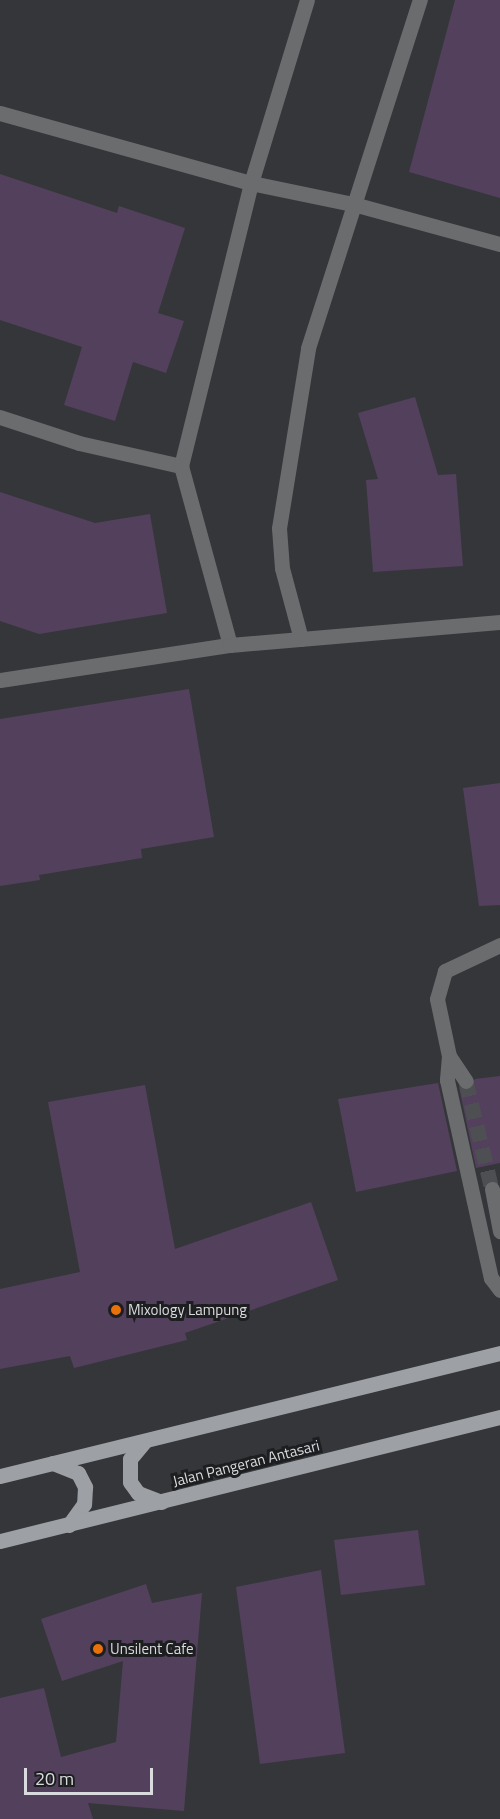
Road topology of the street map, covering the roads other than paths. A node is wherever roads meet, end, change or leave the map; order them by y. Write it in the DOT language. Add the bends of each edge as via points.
graph roads {
  1 [pos="307,0"];
  2 [pos="420,0"];
  3 [pos="0,113"];
  4 [pos="250,183"];
  5 [pos="357,205"];
  6 [pos="500,244"];
  7 [pos="0,417"];
  8 [pos="181,466"];
  9 [pos="500,622"];
  10 [pos="302,639"];
  11 [pos="230,645"];
  12 [pos="0,680"];
  13 [pos="500,945"];
  14 [pos="449,1056"];
  15 [pos="466,1081"];
  16 [pos="492,1189"];
  17 [pos="500,1231"];
  18 [pos="500,1290"];
  19 [pos="500,1353"];
  20 [pos="500,1418"];
  21 [pos="146,1441"];
  22 [pos="53,1463"];
  23 [pos="0,1476"];
  24 [pos="161,1502"];
  25 [pos="69,1525"];
  26 [pos="0,1541"];
  1 -- 4 [label="street"];
  2 -- 5 [label="street"];
  3 -- 4 [label="street"];
  4 -- 5 [label="street"];
  4 -- 8 [label="street"];
  5 -- 6 [label="street"];
  5 -- 10 [label="street" via="308,348 279,528 282,568"];
  7 -- 8 [label="street" via="79,443"];
  8 -- 11 [label="street"];
  9 -- 10 [label="street"];
  10 -- 11 [label="street"];
  11 -- 12 [label="street"];
  13 -- 14 [label="street" via="445,971 437,999"];
  14 -- 15 [label="street"];
  14 -- 18 [label="street" via="447,1080 491,1278"];
  16 -- 17 [label="street"];
  19 -- 21 [label="main road"];
  20 -- 24 [label="main road, Jalan Pangeran Antasari"];
  21 -- 22 [label="main road"];
  21 -- 24 [label="main road" via="130,1460 130,1482 138,1493"];
  22 -- 23 [label="main road"];
  22 -- 25 [label="main road" via="78,1473 86,1487 84,1504"];
  24 -- 25 [label="main road, Jalan Pangeran Antasari"];
  25 -- 26 [label="main road, Jalan Pangeran Antasari"];
}
